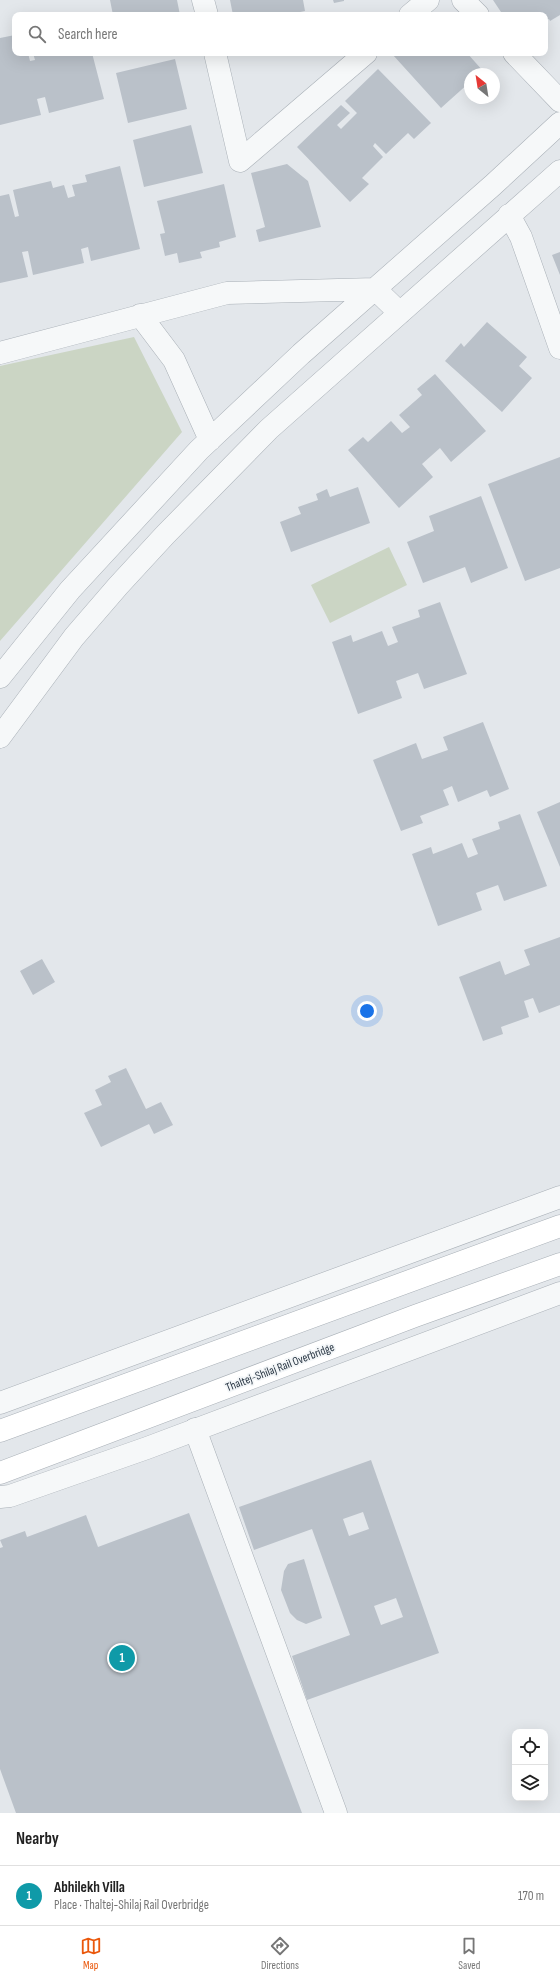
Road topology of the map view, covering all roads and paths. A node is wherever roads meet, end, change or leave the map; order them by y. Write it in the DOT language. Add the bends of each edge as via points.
graph roads {
  1 [pos="203,0"];
  2 [pos="428,0"];
  3 [pos="463,0"];
  4 [pos="206,12"];
  5 [pos="414,12"];
  6 [pos="475,12"];
  7 [pos="216,56"];
  8 [pos="362,56"];
  9 [pos="517,56"];
  10 [pos="560,101"];
  11 [pos="560,123"];
  12 [pos="560,171"];
  13 [pos="509,215"];
  14 [pos="375,289"];
  15 [pos="400,313"];
  16 [pos="140,315"];
  17 [pos="560,348"];
  18 [pos="0,353"];
  19 [pos="210,440"];
  20 [pos="0,677"];
  21 [pos="0,737"];
  22 [pos="560,1197"];
  23 [pos="560,1226"];
  24 [pos="560,1264"];
  25 [pos="560,1293"];
  26 [pos="0,1403"];
  27 [pos="195,1429"];
  28 [pos="2,1430"];
  29 [pos="0,1473"];
  30 [pos="0,1497"];
  31 [pos="336,1813"];
  1 -- 4 [label="street"];
  2 -- 5 [label="street"];
  3 -- 6 [label="street"];
  7 -- 8 [label="street" via="240,161"];
  9 -- 10 [label="street"];
  11 -- 14 [label="street"];
  12 -- 13 [label="street"];
  13 -- 15 [label="street"];
  13 -- 17 [label="street" via="521,237"];
  14 -- 15 [label="street"];
  14 -- 16 [label="street" via="227,293"];
  14 -- 19 [label="street" via="301,354"];
  15 -- 21 [label="street" via="269,429 165,535 74,637"];
  16 -- 18 [label="street"];
  16 -- 19 [label="street" via="174,360"];
  19 -- 20 [label="street" via="70,590"];
  22 -- 26 [label="street"];
  23 -- 28 [label="main road"];
  24 -- 29 [label="main road, Thaltej-Shilaj Rail Overbridge"];
  25 -- 27 [label="street"];
  27 -- 30 [label="street" via="10,1496"];
  27 -- 31 [label="street"];
}
